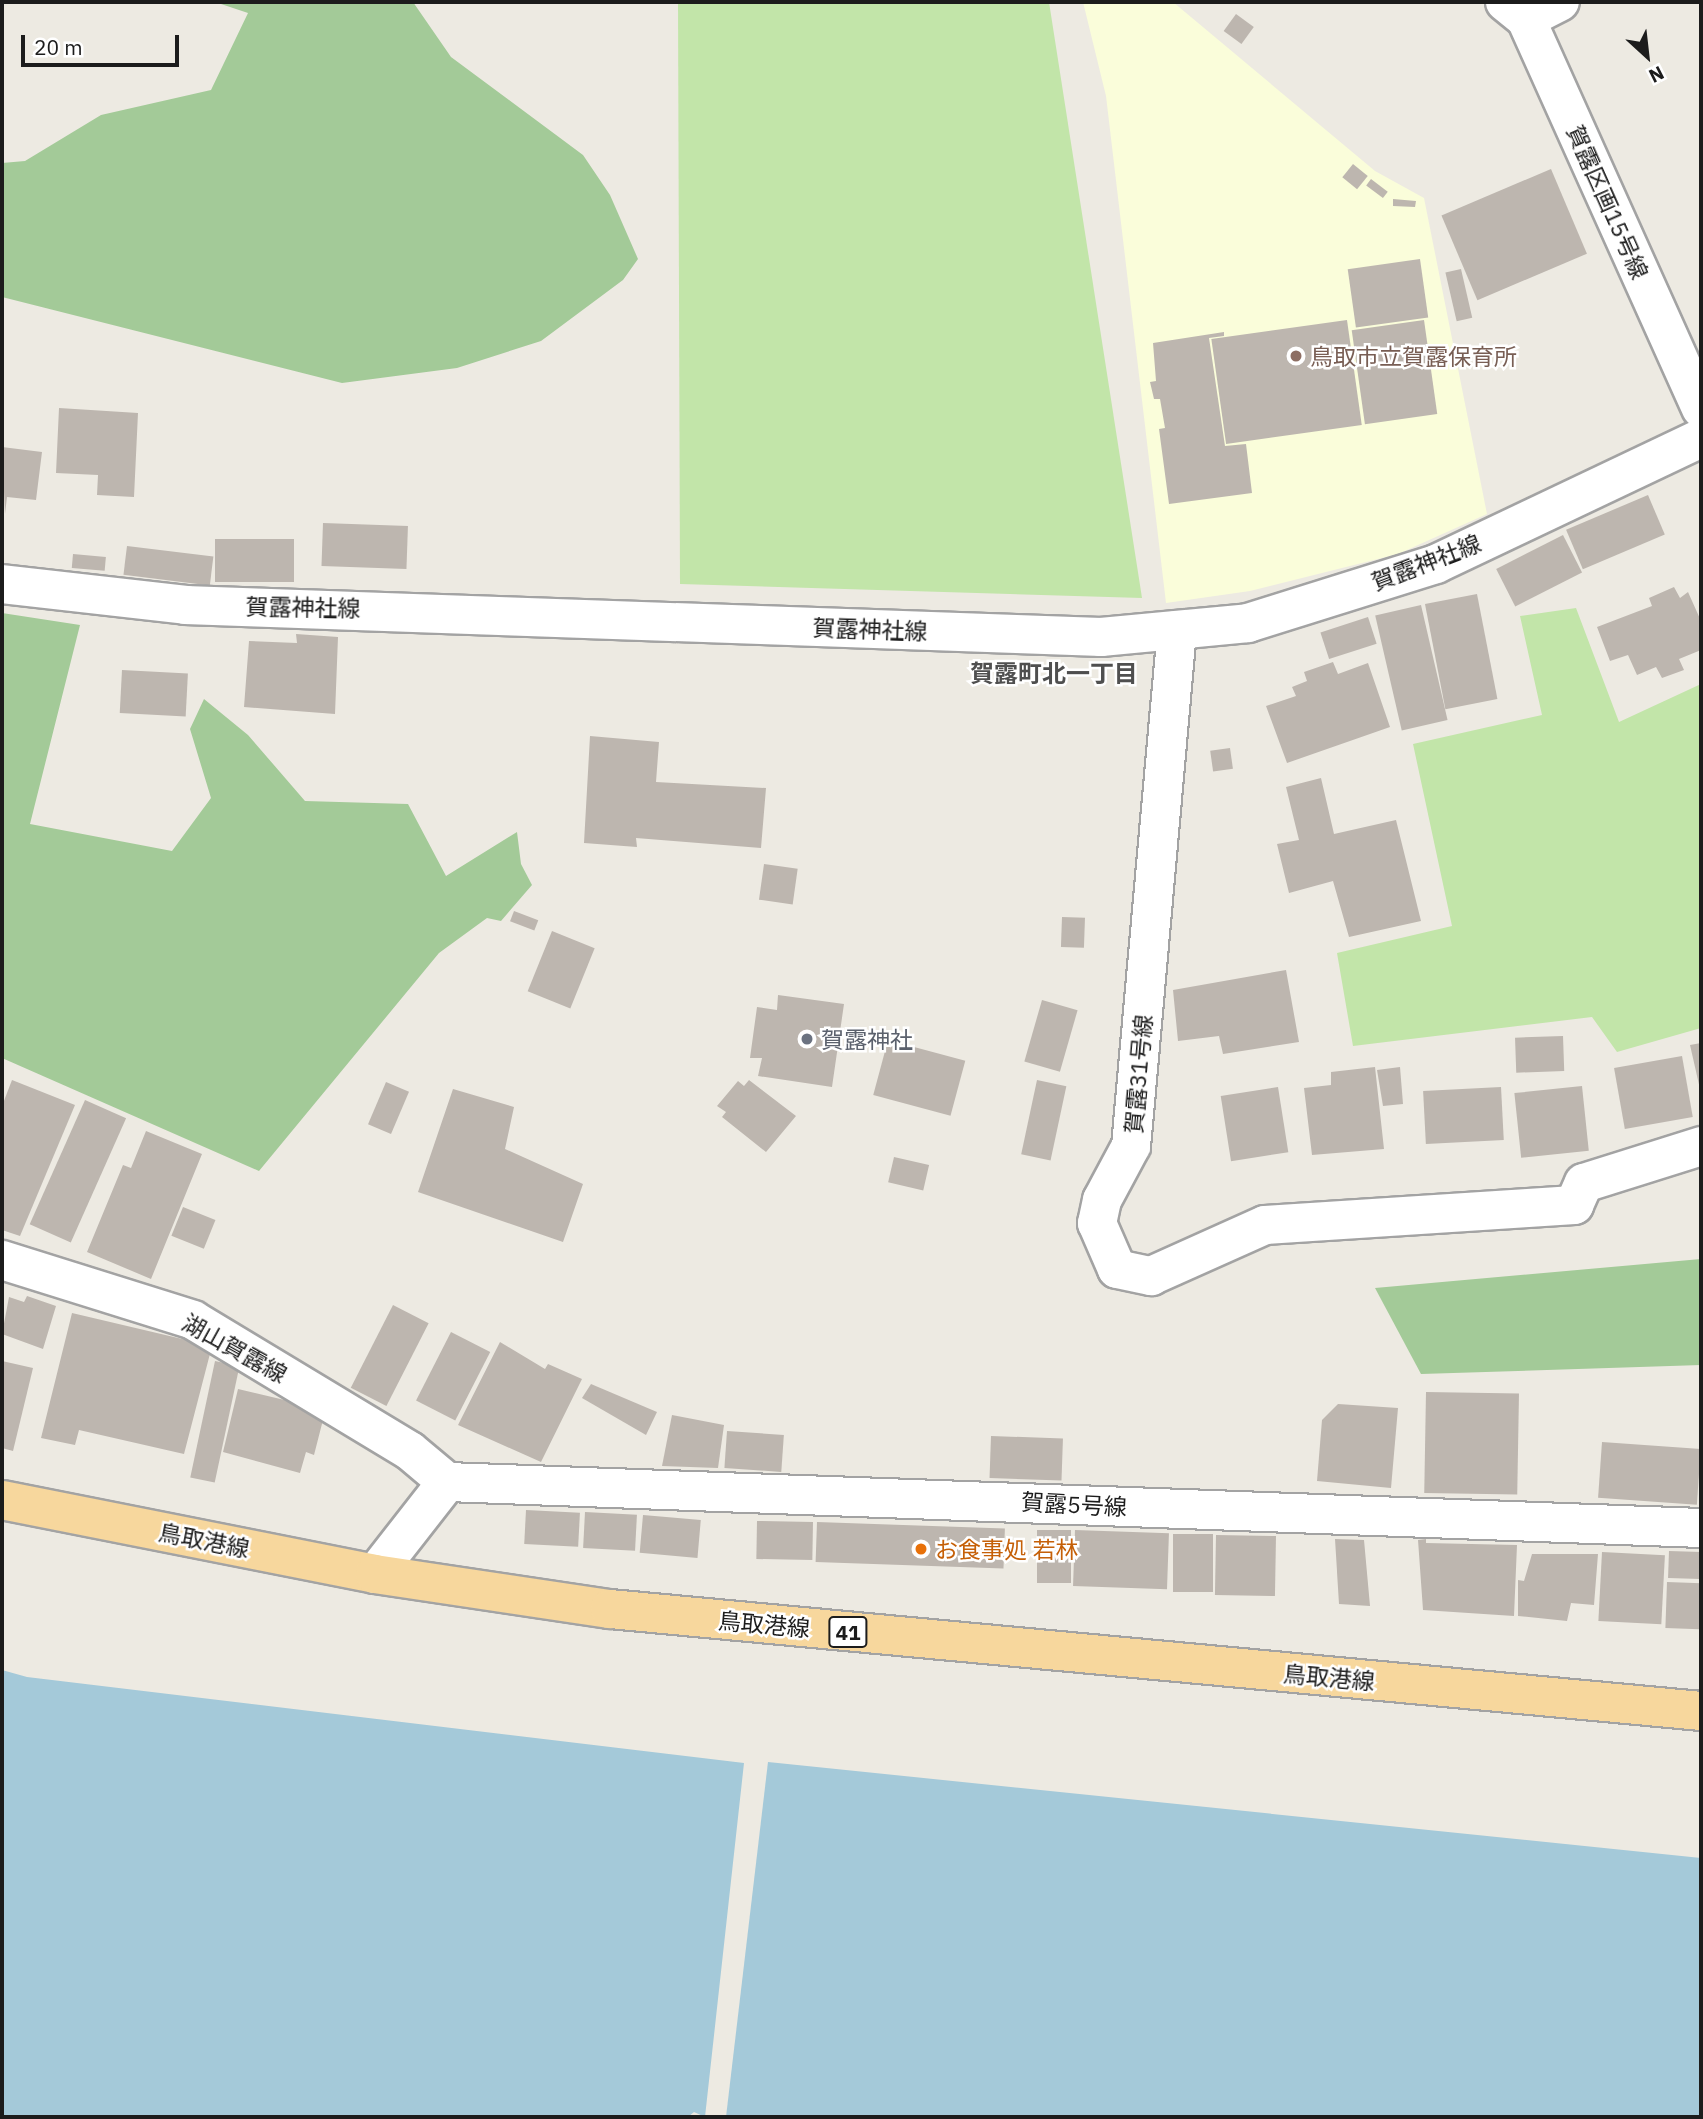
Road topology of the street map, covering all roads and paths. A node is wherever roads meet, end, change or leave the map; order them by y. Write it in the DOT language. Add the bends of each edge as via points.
graph roads {
  1 [pos="1560,2"];
  2 [pos="1515,10"];
  3 [pos="1701,409"];
  4 [pos="1701,438"];
  5 [pos="2,584"];
  6 [pos="1177,630"];
  7 [pos="1701,1146"];
  8 [pos="2,1260"];
  9 [pos="447,1482"];
  10 [pos="2,1500"];
  11 [pos="1701,1528"];
  12 [pos="375,1574"];
  13 [pos="1701,1711"];
  1 -- 2 [label="street"];
  2 -- 3 [label="street, 賀露区画15号線"];
  4 -- 6 [label="street, 賀露神社線" via="1436,564 1248,623"];
  5 -- 6 [label="street, 賀露神社線" via="185,605 1101,637"];
  6 -- 7 [label="street, 賀露31号線" via="1131,1146 1102,1200 1097,1223 1117,1269 1151,1276 1265,1225 1574,1205 1584,1183"];
  8 -- 9 [label="street, 湖山賀露線" via="193,1320 410,1451"];
  9 -- 11 [label="street, 賀露5号線"];
  9 -- 12 [label="street"];
  10 -- 12 [label="main road, 鳥取港線 / 41"];
  12 -- 13 [label="main road, 鳥取港線 / 41" via="610,1609"];
}
